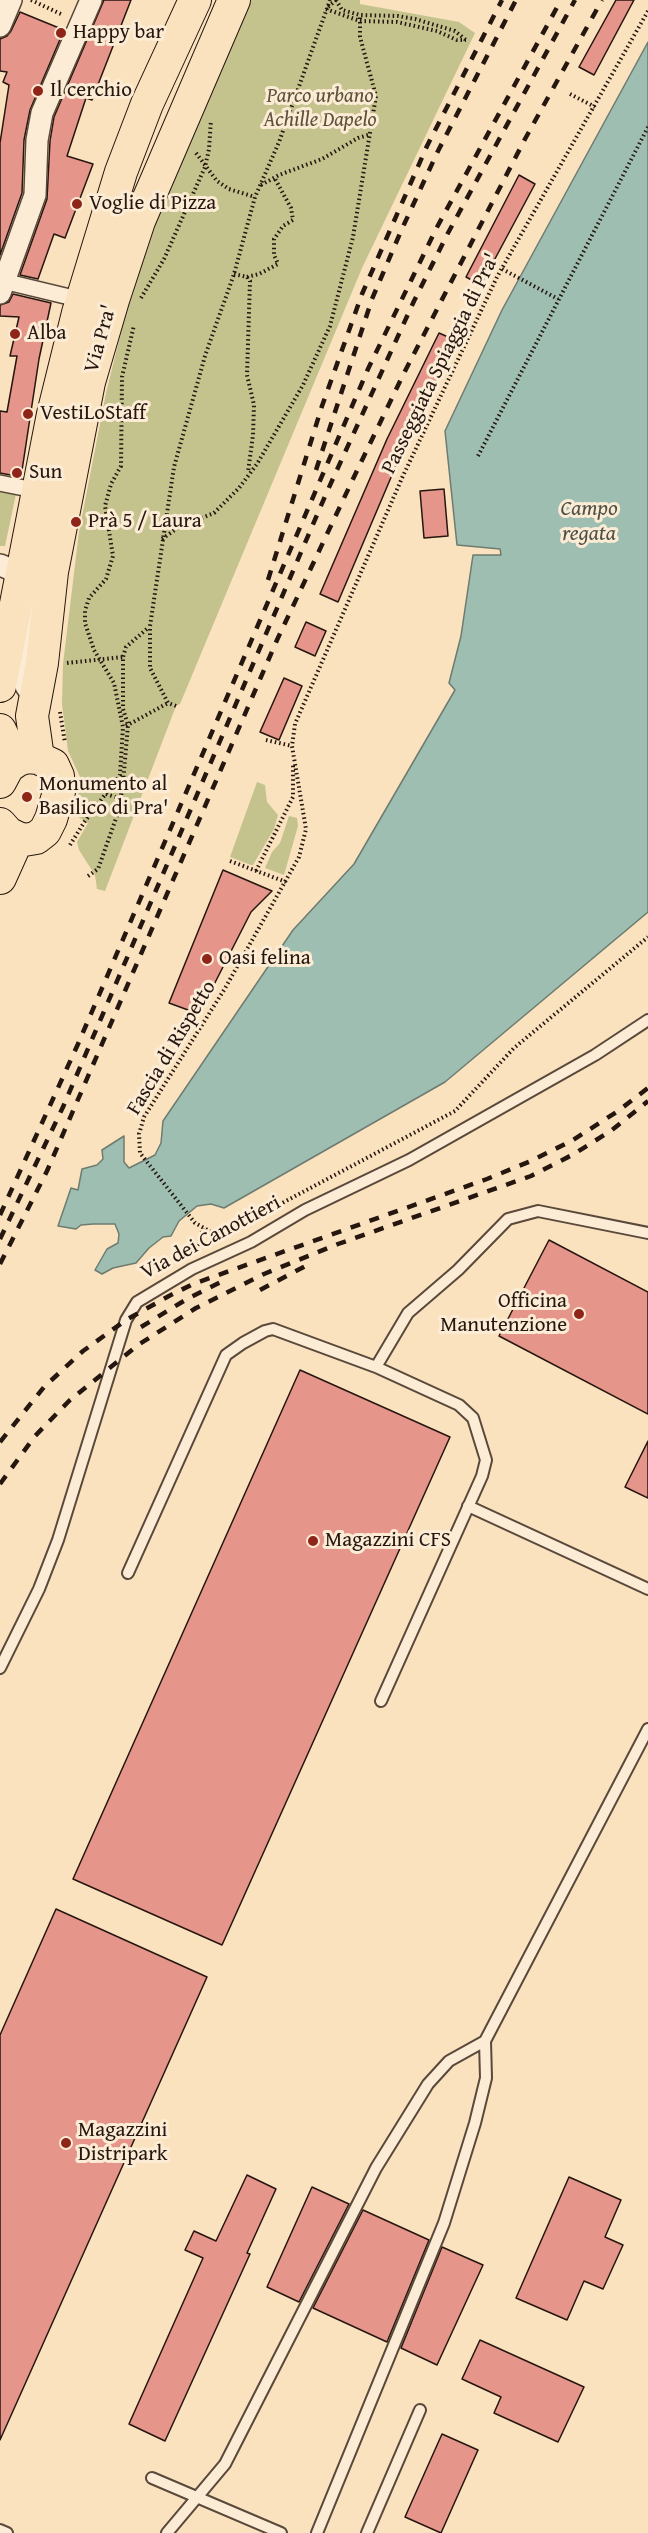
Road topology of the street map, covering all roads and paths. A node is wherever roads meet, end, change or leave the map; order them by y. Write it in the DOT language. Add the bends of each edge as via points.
graph roads {
  1 [pos="11,0"];
  2 [pos="31,0"];
  3 [pos="91,0"];
  4 [pos="195,0"];
  5 [pos="234,0"];
  6 [pos="330,0"];
  7 [pos="336,0"];
  8 [pos="326,9"];
  9 [pos="648,11"];
  10 [pos="360,15"];
  11 [pos="360,21"];
  12 [pos="82,24"];
  13 [pos="0,26"];
  14 [pos="570,94"];
  15 [pos="595,107"];
  16 [pos="213,113"];
  17 [pos="648,127"];
  18 [pos="368,135"];
  19 [pos="195,151"];
  20 [pos="205,167"];
  21 [pos="274,177"];
  22 [pos="260,185"];
  23 [pos="255,196"];
  24 [pos="502,269"];
  25 [pos="234,274"];
  26 [pos="247,277"];
  27 [pos="1,287"];
  28 [pos="558,299"];
  29 [pos="82,300"];
  30 [pos="140,301"];
  31 [pos="135,322"];
  32 [pos="478,456"];
  33 [pos="248,473"];
  34 [pos="0,483"];
  35 [pos="39,491"];
  36 [pos="162,539"];
  37 [pos="13,576"];
  38 [pos="150,626"];
  39 [pos="123,657"];
  40 [pos="100,660"];
  41 [pos="60,664"];
  42 [pos="0,686"];
  43 [pos="47,702"];
  44 [pos="168,703"];
  45 [pos="177,706"];
  46 [pos="126,726"];
  47 [pos="0,730"];
  48 [pos="266,740"];
  49 [pos="292,746"];
  50 [pos="294,755"];
  51 [pos="30,763"];
  52 [pos="106,794"];
  53 [pos="121,799"];
  54 [pos="72,826"];
  55 [pos="9,831"];
  56 [pos="230,861"];
  57 [pos="256,871"];
  58 [pos="88,876"];
  59 [pos="0,878"];
  60 [pos="286,882"];
  61 [pos="648,937"];
  62 [pos="648,1020"];
  63 [pos="648,1233"];
  64 [pos="376,1367"];
  65 [pos="468,1506"];
  66 [pos="128,1573"];
  67 [pos="648,1589"];
  68 [pos="0,1668"];
  69 [pos="381,1701"];
  70 [pos="648,1729"];
  71 [pos="485,2041"];
  72 [pos="420,2410"];
  73 [pos="152,2478"];
  74 [pos="197,2497"];
  75 [pos="0,2530"];
  76 [pos="7,2533"];
  77 [pos="167,2533"];
  78 [pos="280,2533"];
  79 [pos="316,2533"];
  80 [pos="367,2533"];
  1 -- 13 [label="street"];
  2 -- 12 [label="path"];
  3 -- 12 [label="street"];
  4 -- 29 [label="main road, Via Pra'" via="121,172"];
  5 -- 43 [label="main road, Via Pra'" via="139,221 89,382 52,572 42,663"];
  6 -- 8 [label="path"];
  7 -- 8 [label="path"];
  7 -- 10 [label="path" via="342,10"];
  8 -- 11 [label="path"];
  8 -- 22 [label="path"];
  9 -- 15 [label="path, Passeggiata Spiaggia di Pra'"];
  10 -- 11 [label="path"];
  10 -- 11 [label="path" via="415,19 455,31 466,40 397,22"];
  11 -- 18 [label="path" via="360,38 376,96"];
  12 -- 27 [label="street" via="42,113 35,195"];
  14 -- 15 [label="path"];
  15 -- 24 [label="path, Passeggiata Spiaggia di Pra'"];
  16 -- 20 [label="path"];
  17 -- 28 [label="path"];
  18 -- 21 [label="path" via="322,159"];
  18 -- 33 [label="path" via="353,237 330,326 303,385"];
  19 -- 20 [label="path"];
  20 -- 23 [label="path" via="229,189"];
  20 -- 30 [label="path" via="164,259"];
  21 -- 22 [label="path"];
  21 -- 26 [label="path" via="291,208 293,220 274,239 278,264"];
  22 -- 23 [label="path"];
  23 -- 25 [label="path"];
  24 -- 28 [label="path"];
  24 -- 49 [label="path, Passeggiata Spiaggia di Pra'" via="402,478 295,724"];
  25 -- 26 [label="path"];
  25 -- 36 [label="path" via="205,356 174,467"];
  26 -- 33 [label="path" via="251,301 247,375 254,405"];
  27 -- 29 [label="street"];
  28 -- 32 [label="path"];
  29 -- 35 [label="main road, Via Pra'" via="53,414"];
  31 -- 40 [label="path" via="122,377 121,466 105,506 113,556 106,579 89,598 85,611 85,623"];
  33 -- 36 [label="path" via="214,513 179,527"];
  34 -- 35 [label="street"];
  35 -- 37 [label="main road, Via Pra'"];
  36 -- 38 [label="path"];
  37 -- 42 [label="main road, Via Pra'"];
  37 -- 43 [label="street, Via Pra'" via="31,615 24,677 29,693"];
  38 -- 39 [label="path" via="126,647"];
  38 -- 44 [label="path" via="150,668"];
  39 -- 40 [label="path"];
  39 -- 46 [label="path"];
  40 -- 41 [label="path"];
  40 -- 46 [label="path" via="114,683"];
  43 -- 51 [label="path"];
  43 -- 51 [label="main road, Via Pra'" via="32,716"];
  44 -- 45 [label="path"];
  44 -- 46 [label="path"];
  46 -- 52 [label="path" via="120,775"];
  46 -- 53 [label="path"];
  47 -- 51 [label="main road"];
  48 -- 49 [label="path"];
  49 -- 50 [label="path, Fascia di Rispetto"];
  50 -- 57 [label="path" via="293,797"];
  50 -- 60 [label="path, Fascia di Rispetto" via="306,829 299,857"];
  51 -- 55 [label="main road" via="53,765 58,777 56,804 42,834 29,839"];
  52 -- 53 [label="path"];
  52 -- 54 [label="path" via="70,845"];
  53 -- 58 [label="path" via="98,869"];
  55 -- 59 [label="main road"];
  56 -- 57 [label="path"];
  57 -- 60 [label="path"];
  60 -- 61 [label="path, Fascia di Rispetto" via="144,1117 140,1134 140,1153 195,1223 215,1234 239,1226 455,1111 514,1048"];
  62 -- 68 [label="lane, Via dei Canottieri" via="595,1055 428,1149 305,1209 137,1302 126,1320 58,1540"];
  63 -- 64 [label="lane" via="538,1211 508,1219 408,1313"];
  64 -- 65 [label="lane" via="459,1405 473,1418 486,1460"];
  64 -- 66 [label="lane" via="273,1329 226,1355"];
  65 -- 67 [label="lane"];
  65 -- 69 [label="lane"];
  70 -- 71 [label="lane"];
  71 -- 74 [label="lane" via="449,2061 428,2084 376,2168 225,2464"];
  71 -- 79 [label="lane" via="486,2078 444,2223"];
  72 -- 80 [label="lane"];
  73 -- 74 [label="lane"];
  74 -- 77 [label="lane"];
  74 -- 78 [label="lane"];
  75 -- 76 [label="lane"];
}
